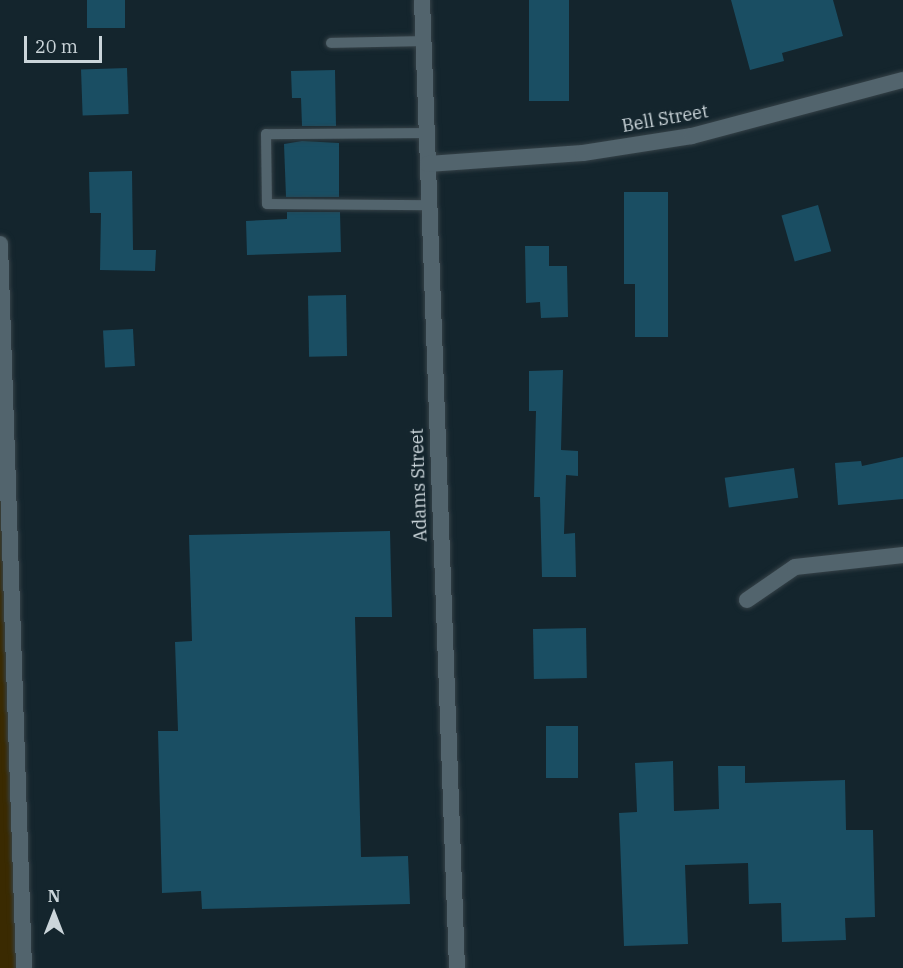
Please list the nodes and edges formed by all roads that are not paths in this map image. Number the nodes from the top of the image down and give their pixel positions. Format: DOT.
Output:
graph roads {
  1 [pos="422,0"];
  2 [pos="423,41"];
  3 [pos="331,43"];
  4 [pos="903,80"];
  5 [pos="427,133"];
  6 [pos="428,164"];
  7 [pos="429,204"];
  8 [pos="0,244"];
  9 [pos="3,417"];
  10 [pos="903,555"];
  11 [pos="747,600"];
  12 [pos="24,968"];
  13 [pos="457,968"];
  1 -- 2 [label="street, Adams Street"];
  2 -- 3 [label="lane"];
  2 -- 5 [label="street, Adams Street"];
  4 -- 6 [label="street, Bell Street"];
  5 -- 6 [label="street, Adams Street"];
  5 -- 7 [label="lane"];
  6 -- 7 [label="street, Adams Street"];
  7 -- 13 [label="street, Adams Street"];
  8 -- 9 [label="street"];
  9 -- 12 [label="street"];
  10 -- 11 [label="street"];
}
